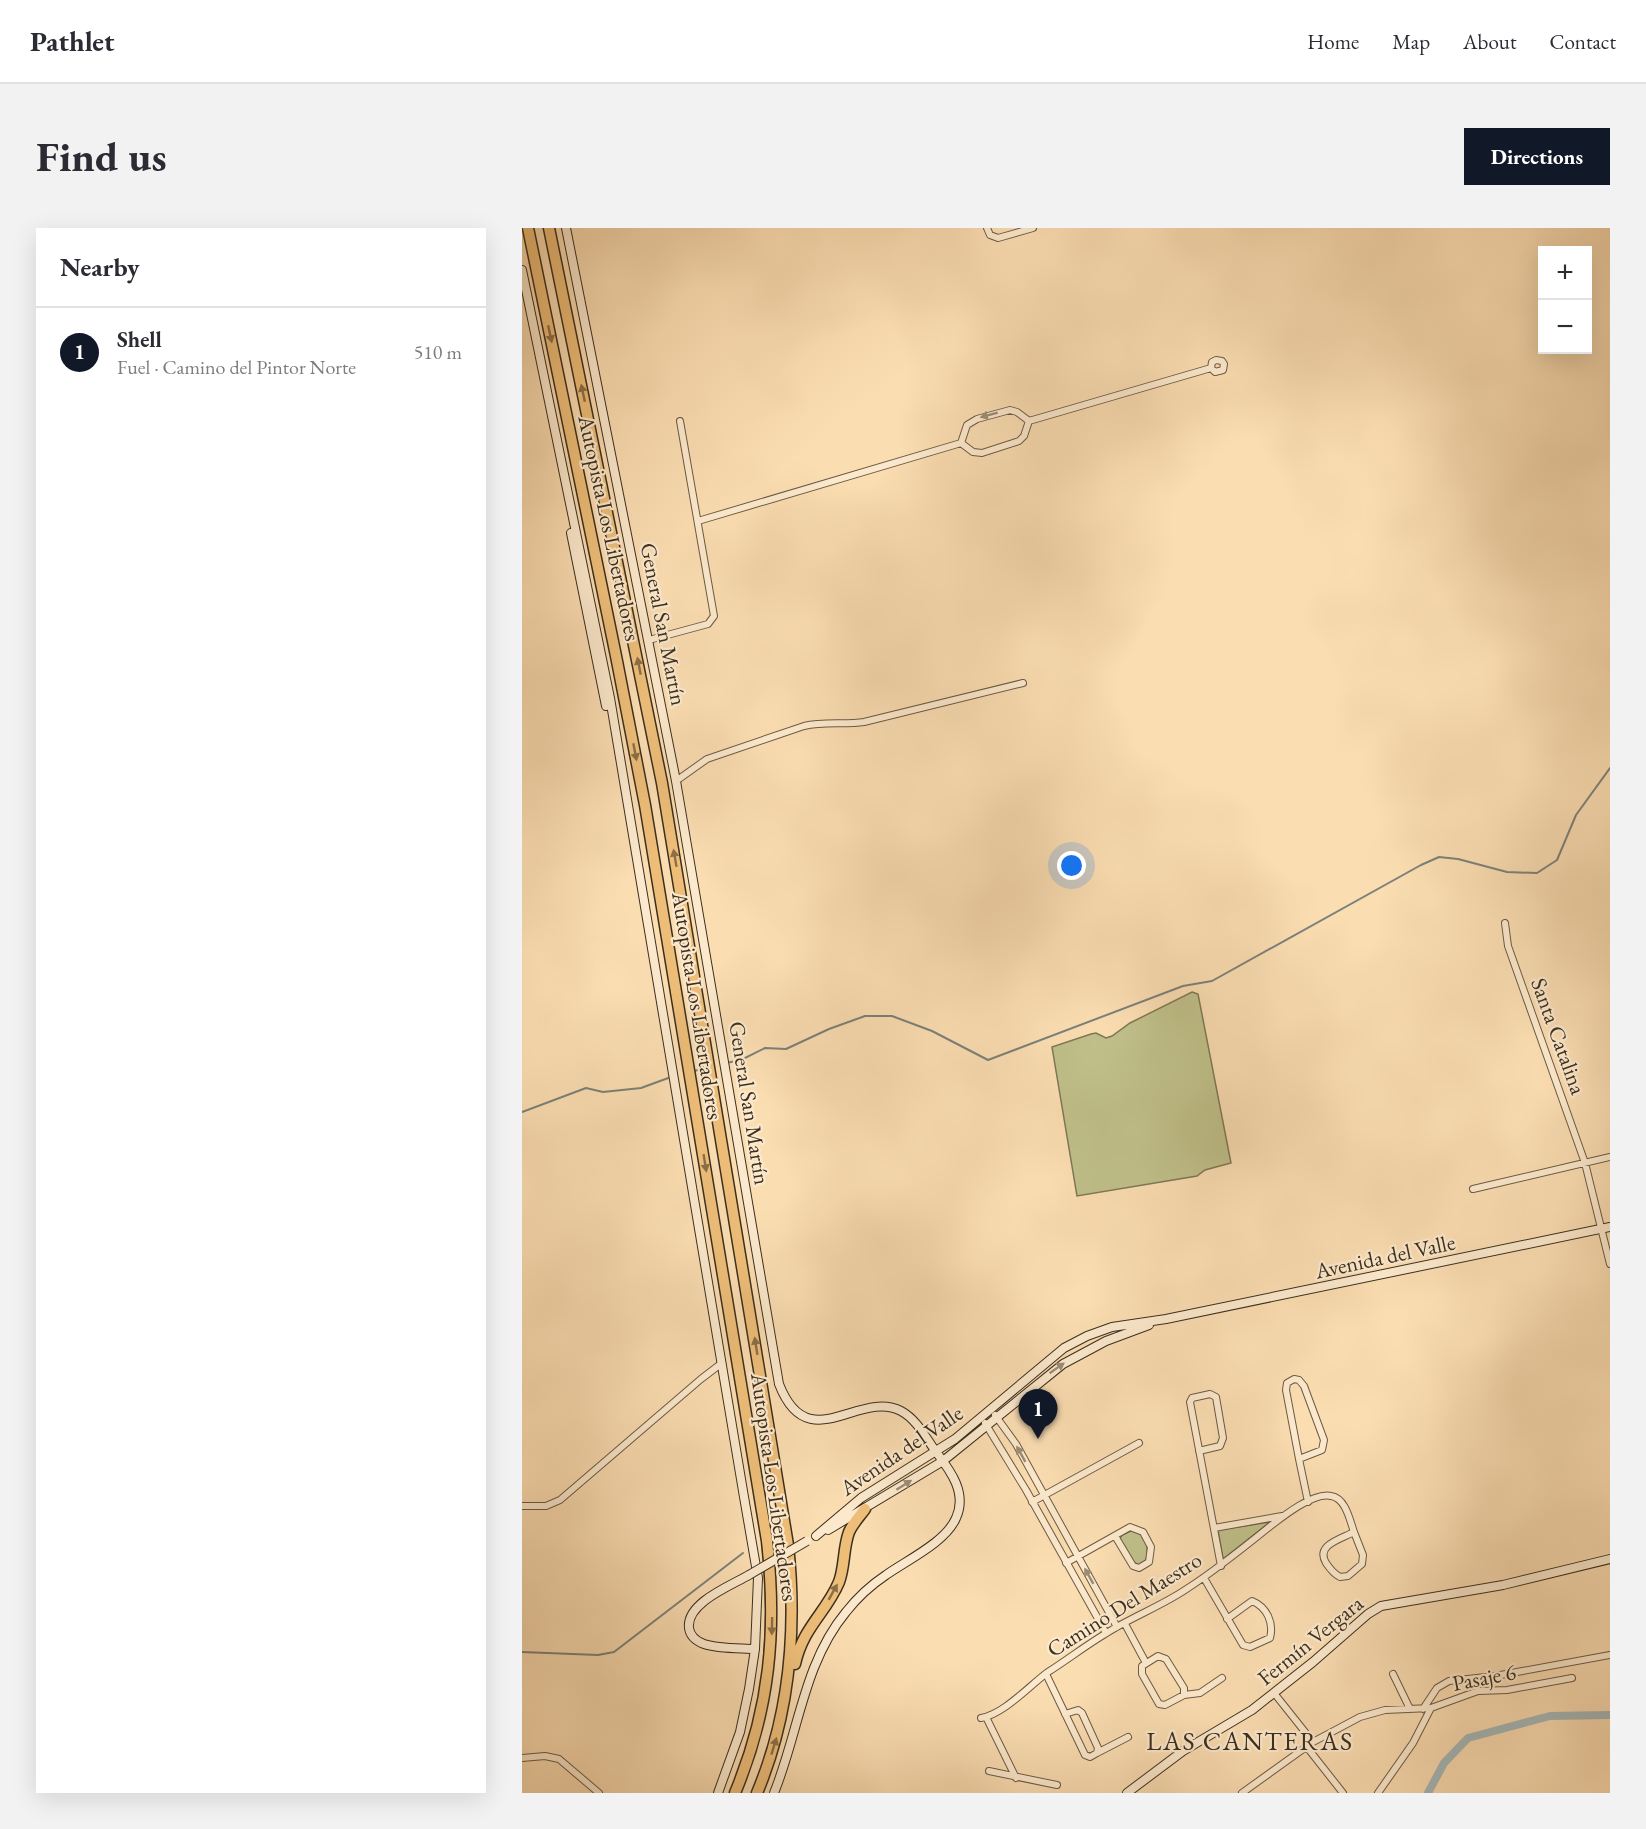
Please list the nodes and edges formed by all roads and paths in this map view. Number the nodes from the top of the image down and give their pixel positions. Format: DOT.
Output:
graph roads {
  1 [pos="528,228"];
  2 [pos="549,228"];
  3 [pos="566,228"];
  4 [pos="987,228"];
  5 [pos="1034,228"];
  6 [pos="522,270"];
  7 [pos="1211,368"];
  8 [pos="680,421"];
  9 [pos="1029,421"];
  10 [pos="961,443"];
  11 [pos="698,521"];
  12 [pos="649,640"];
  13 [pos="1023,682"];
  14 [pos="676,781"];
  15 [pos="1505,923"];
  16 [pos="1610,1157"];
  17 [pos="1585,1163"];
  18 [pos="1473,1189"];
  19 [pos="1606,1228"];
  20 [pos="1610,1264"];
  21 [pos="1166,1319"];
  22 [pos="722,1363"];
  23 [pos="991,1408"];
  24 [pos="980,1418"];
  25 [pos="996,1419"];
  26 [pos="987,1427"];
  27 [pos="1139,1443"];
  28 [pos="936,1450"];
  29 [pos="1199,1451"];
  30 [pos="1299,1459"];
  31 [pos="943,1461"];
  32 [pos="1044,1495"];
  33 [pos="1032,1502"];
  34 [pos="1308,1502"];
  35 [pos="522,1506"];
  36 [pos="866,1509"];
  37 [pos="1283,1516"];
  38 [pos="1215,1528"];
  39 [pos="1354,1532"];
  40 [pos="816,1536"];
  41 [pos="1115,1536"];
  42 [pos="1078,1556"];
  43 [pos="1610,1560"];
  44 [pos="1066,1563"];
  45 [pos="1221,1566"];
  46 [pos="1204,1578"];
  47 [pos="1227,1619"];
  48 [pos="1125,1624"];
  49 [pos="1117,1627"];
  50 [pos="1106,1633"];
  51 [pos="754,1649"];
  52 [pos="1610,1655"];
  53 [pos="1146,1663"];
  54 [pos="1046,1674"];
  55 [pos="1393,1674"];
  56 [pos="1222,1678"];
  57 [pos="1572,1678"];
  58 [pos="1274,1693"];
  59 [pos="1184,1695"];
  60 [pos="784,1702"];
  61 [pos="1431,1708"];
  62 [pos="1410,1709"];
  63 [pos="1423,1709"];
  64 [pos="1065,1714"];
  65 [pos="1128,1737"];
  66 [pos="1312,1742"];
  67 [pos="1306,1746"];
  68 [pos="1097,1753"];
  69 [pos="522,1758"];
  70 [pos="989,1771"];
  71 [pos="1016,1778"];
  72 [pos="1057,1785"];
  73 [pos="599,1793"];
  74 [pos="718,1793"];
  75 [pos="735,1793"];
  76 [pos="757,1793"];
  77 [pos="774,1793"];
  78 [pos="1127,1793"];
  79 [pos="1242,1793"];
  80 [pos="1343,1793"];
  81 [pos="1378,1793"];
  1 -- 75 [label="highway, Autopista Los Libertadores, one-way"];
  60 -- 2 [label="highway, Autopista Los Libertadores, one-way"];
  3 -- 12 [label="street, General San Martín"];
  4 -- 5 [label="street"];
  6 -- 22 [label="street"];
  7 -- 9 [label="street"];
  8 -- 11 [label="street"];
  9 -- 10 [label="street"];
  9 -- 10 [label="street, one-way"];
  10 -- 11 [label="street"];
  11 -- 12 [label="street"];
  12 -- 14 [label="street, General San Martín"];
  13 -- 14 [label="street"];
  14 -- 28 [label="street, General San Martín"];
  15 -- 17 [label="street, Santa Catalina"];
  16 -- 17 [label="street"];
  17 -- 18 [label="street"];
  17 -- 19 [label="street, Santa Catalina"];
  19 -- 20 [label="street, Santa Catalina"];
  19 -- 21 [label="street, Avenida del Valle"];
  21 -- 23 [label="street, Avenida del Valle"];
  25 -- 21 [label="street, Avenida del Valle, one-way"];
  22 -- 35 [label="street"];
  22 -- 51 [label="street"];
  23 -- 24 [label="street, Avenida del Valle"];
  23 -- 25 [label="street"];
  24 -- 26 [label="street"];
  24 -- 28 [label="street, Avenida del Valle"];
  25 -- 26 [label="street, Avenida del Valle"];
  32 -- 25 [label="street, one-way"];
  26 -- 31 [label="street, Avenida del Valle"];
  26 -- 33 [label="street"];
  27 -- 32 [label="street"];
  28 -- 31 [label="street, General San Martín"];
  28 -- 40 [label="street, Avenida del Valle"];
  29 -- 29 [label="street"];
  29 -- 38 [label="street"];
  30 -- 30 [label="street"];
  30 -- 34 [label="street"];
  36 -- 31 [label="street, Avenida del Valle, one-way"];
  31 -- 77 [label="street, General San Martín"];
  32 -- 33 [label="street"];
  32 -- 42 [label="street"];
  33 -- 44 [label="street"];
  34 -- 37 [label="street, Camino Del Maestro"];
  34 -- 39 [label="street, Camino Del Maestro"];
  36 -- 40 [label="street, Avenida del Valle"];
  60 -- 36 [label="highway, one-way"];
  37 -- 38 [label="street, Camino Del Maestro"];
  37 -- 45 [label="street, Camino Del Maestro"];
  38 -- 45 [label="street"];
  39 -- 39 [label="street, Camino Del Maestro"];
  40 -- 51 [label="street, Avenida del Valle, bridge"];
  41 -- 41 [label="street"];
  41 -- 42 [label="street"];
  42 -- 44 [label="street"];
  49 -- 42 [label="street, one-way"];
  43 -- 58 [label="street, Fermín Vergara"];
  44 -- 50 [label="street"];
  45 -- 46 [label="street, Camino Del Maestro"];
  46 -- 47 [label="street"];
  46 -- 48 [label="street, Camino Del Maestro"];
  47 -- 47 [label="street"];
  48 -- 49 [label="street, Camino Del Maestro"];
  48 -- 53 [label="street"];
  49 -- 50 [label="street, Camino Del Maestro"];
  50 -- 54 [label="street, Camino Del Maestro"];
  51 -- 74 [label="street"];
  52 -- 63 [label="street, Pasaje 6"];
  53 -- 59 [label="street"];
  53 -- 59 [label="street"];
  54 -- 64 [label="street"];
  54 -- 71 [label="street, Camino Del Maestro"];
  55 -- 62 [label="street"];
  56 -- 59 [label="street"];
  57 -- 61 [label="street, Pasaje 6"];
  58 -- 66 [label="street"];
  58 -- 78 [label="street, Fermín Vergara"];
  76 -- 60 [label="highway, Autopista Los Libertadores, one-way"];
  61 -- 63 [label="street"];
  61 -- 81 [label="street, Pasaje 6"];
  62 -- 63 [label="street"];
  62 -- 66 [label="street"];
  64 -- 68 [label="street"];
  64 -- 68 [label="street"];
  65 -- 68 [label="street"];
  66 -- 67 [label="street"];
  67 -- 79 [label="street"];
  67 -- 80 [label="street"];
  69 -- 73 [label="street"];
  70 -- 71 [label="street"];
  71 -- 72 [label="street"];
}
